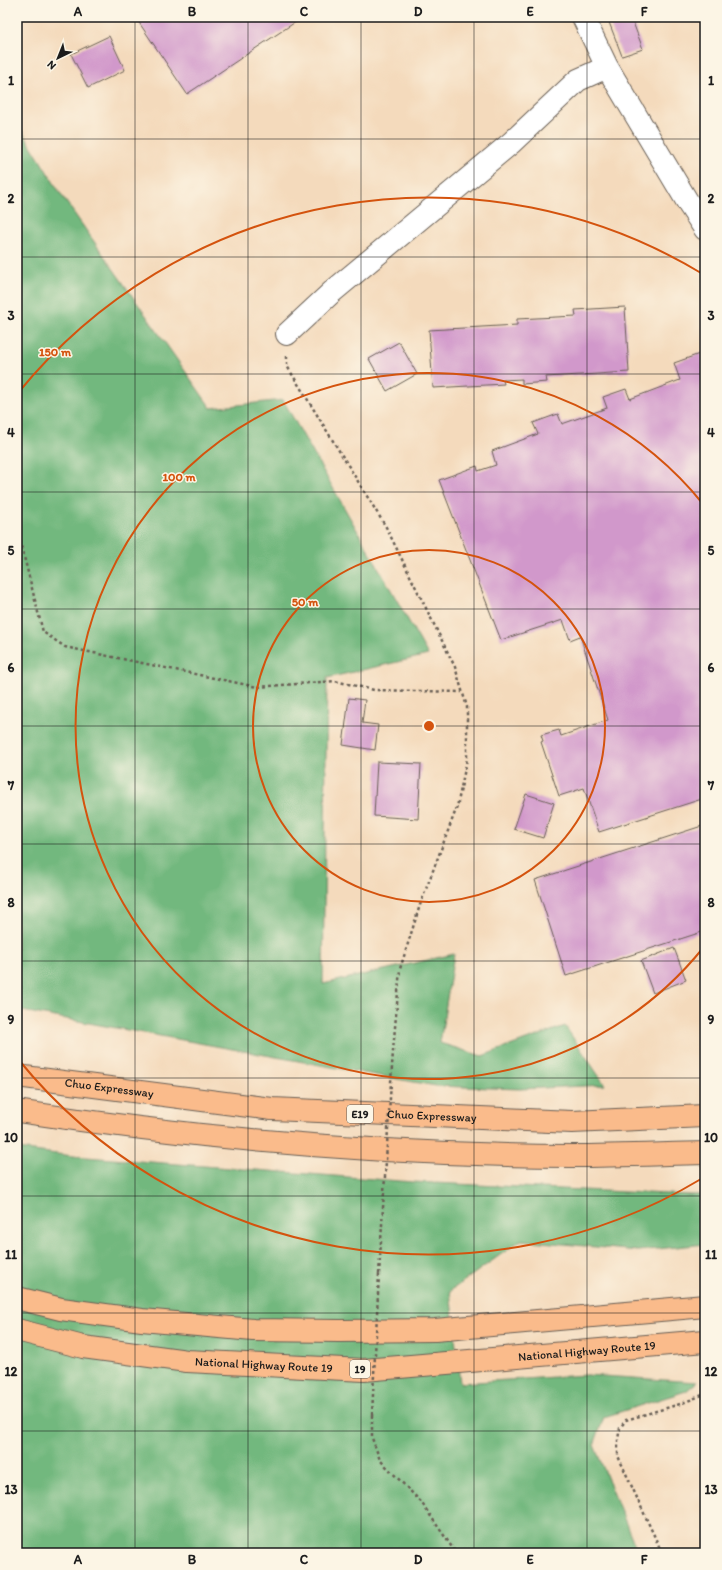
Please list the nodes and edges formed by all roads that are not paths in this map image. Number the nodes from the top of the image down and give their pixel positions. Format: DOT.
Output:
graph roads {
  1 [pos="582,17"];
  2 [pos="607,67"];
  3 [pos="705,229"];
  4 [pos="287,334"];
  5 [pos="17,1076"];
  6 [pos="17,1111"];
  7 [pos="705,1116"];
  8 [pos="705,1153"];
  9 [pos="17,1298"];
  10 [pos="705,1306"];
  11 [pos="17,1330"];
  12 [pos="705,1342"];
  1 -- 2 [label="street"];
  2 -- 3 [label="street"];
  2 -- 4 [label="street"];
  5 -- 7 [label="highway, Chuo Expressway / E19"];
  6 -- 8 [label="highway"];
  9 -- 10 [label="highway"];
  11 -- 12 [label="highway, National Highway Route 19 / 19"];
}
